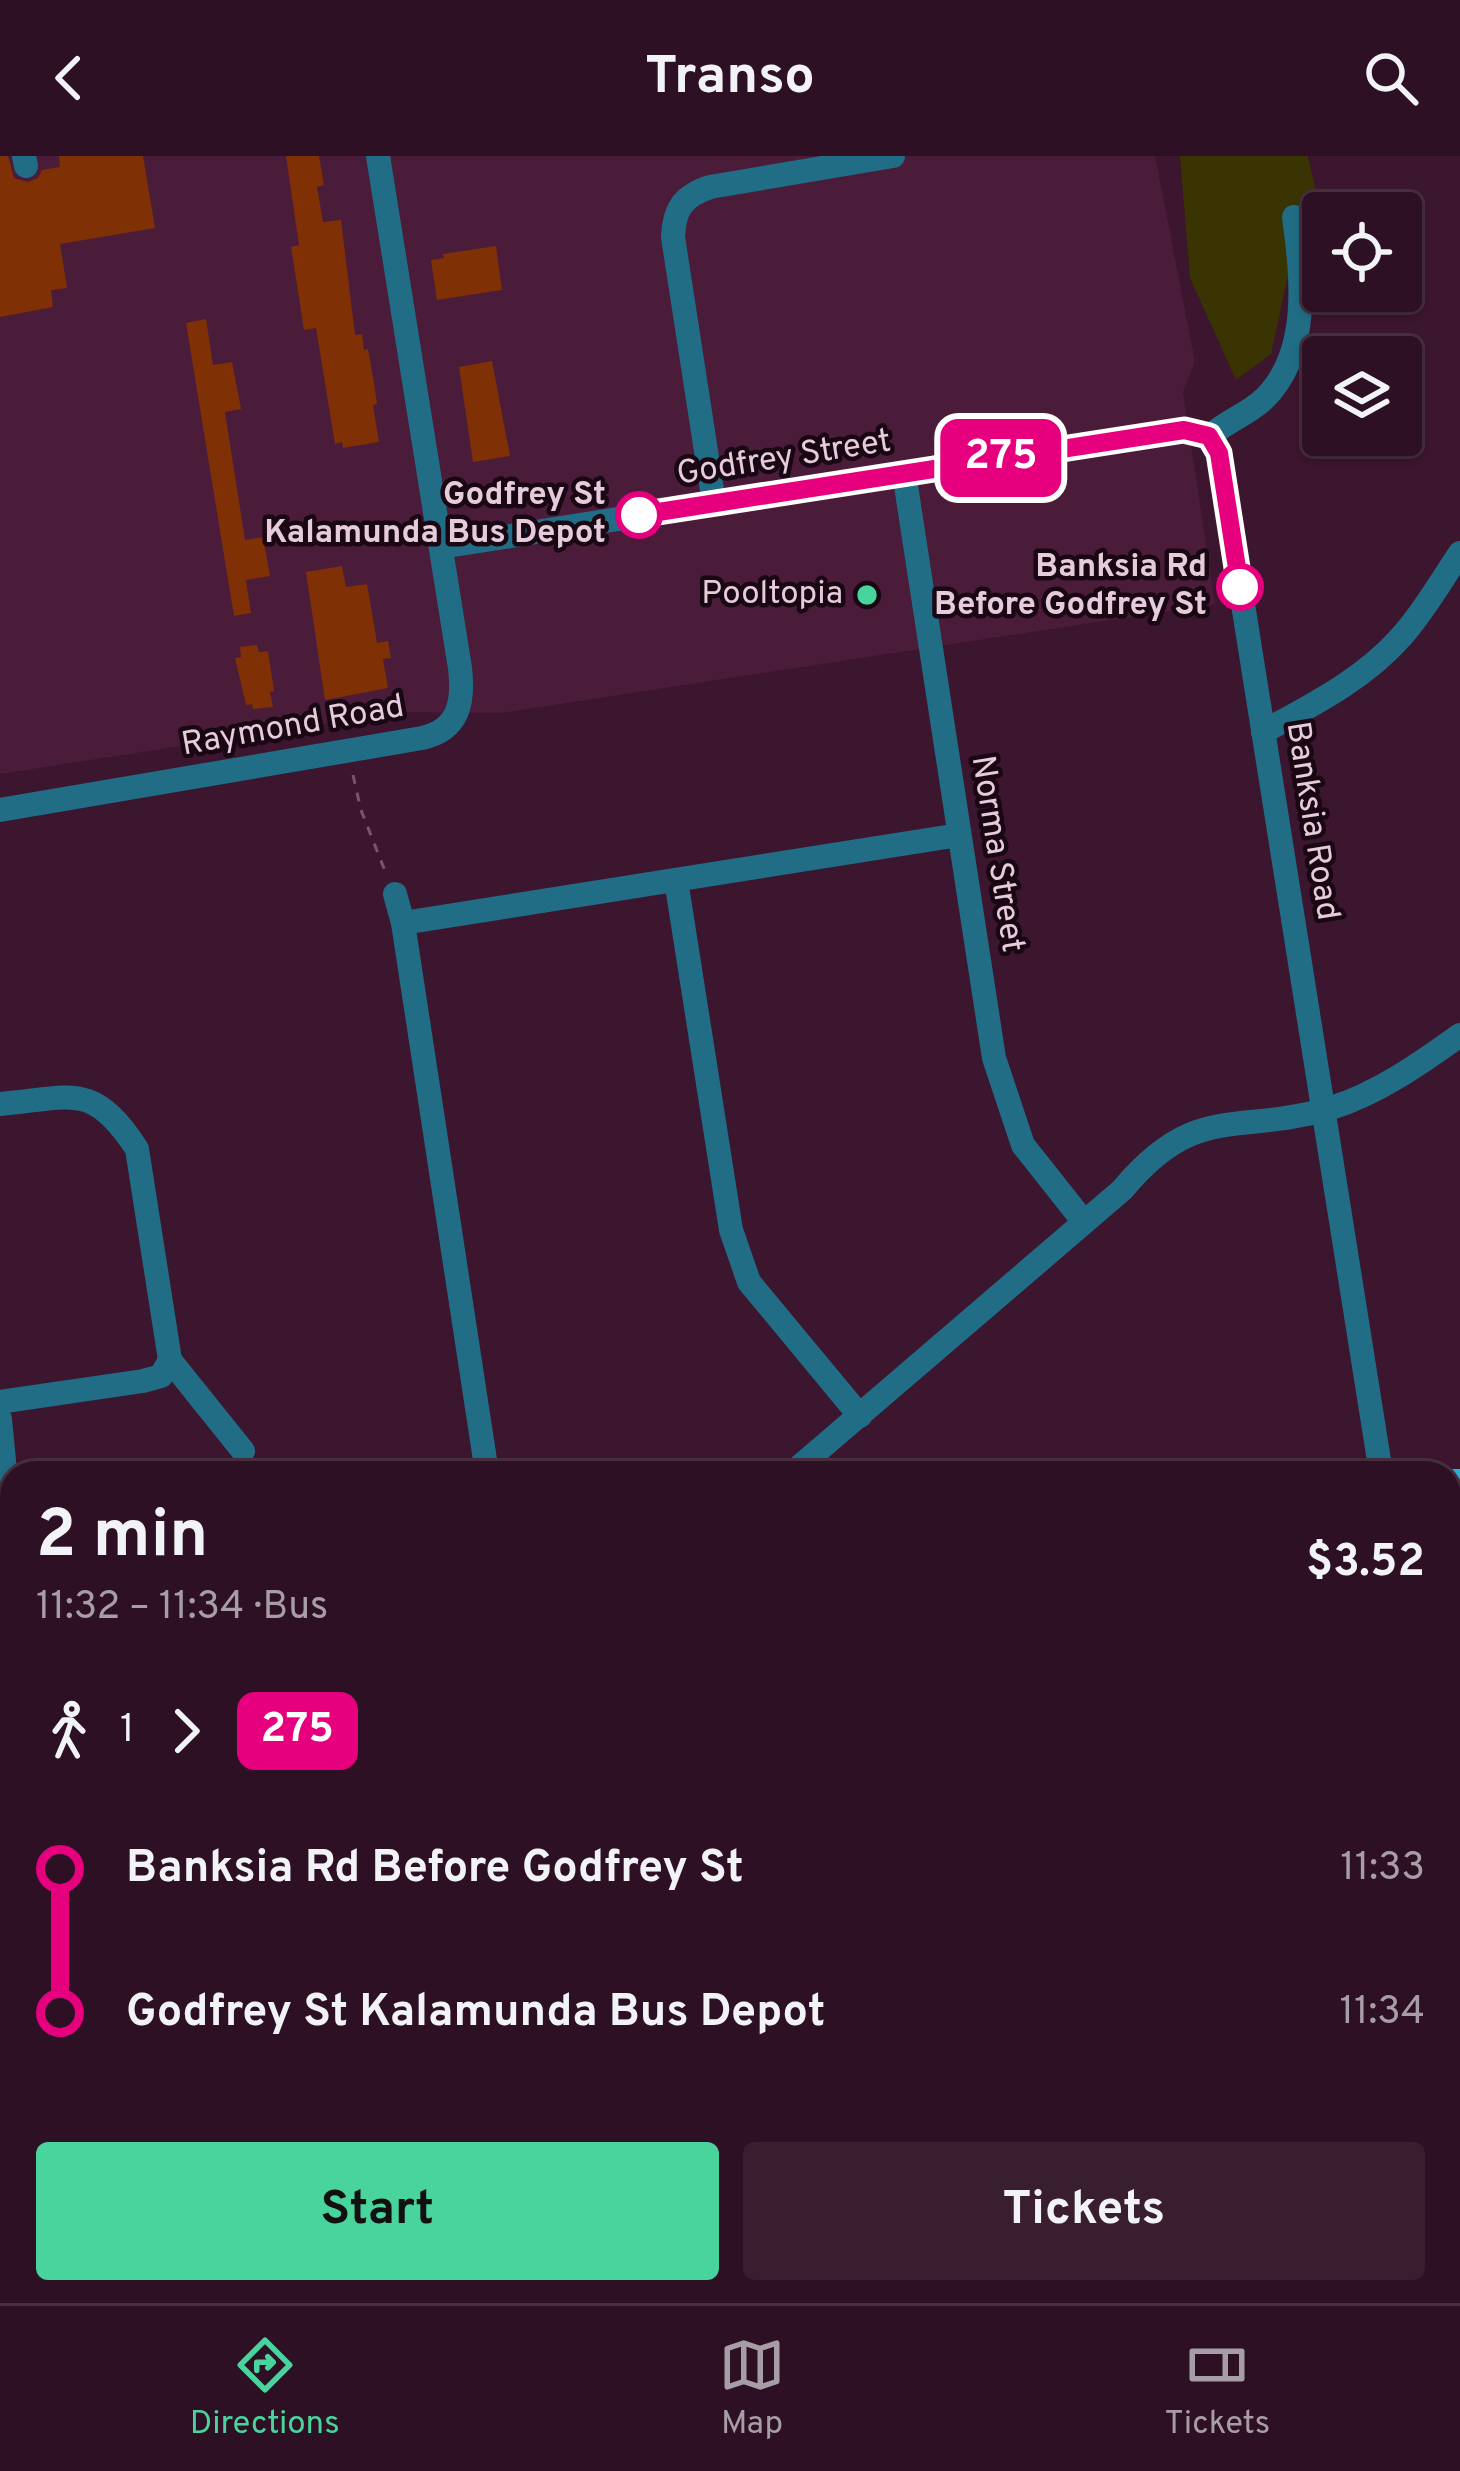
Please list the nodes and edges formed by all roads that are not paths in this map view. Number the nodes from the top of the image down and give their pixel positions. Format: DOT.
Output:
graph roads {
  1 [pos="378,156"];
  2 [pos="893,156"];
  3 [pos="1294,218"];
  4 [pos="1209,436"];
  5 [pos="904,473"];
  6 [pos="714,502"];
  7 [pos="441,547"];
  8 [pos="1460,553"];
  9 [pos="1263,732"];
  10 [pos="0,810"];
  11 [pos="959,835"];
  12 [pos="676,880"];
  13 [pos="395,894"];
  14 [pos="404,923"];
  15 [pos="1460,1035"];
  16 [pos="0,1104"];
  17 [pos="1323,1110"];
  18 [pos="1084,1222"];
  19 [pos="170,1360"];
  20 [pos="0,1402"];
  21 [pos="860,1416"];
  22 [pos="0,1419"];
  23 [pos="243,1451"];
  24 [pos="1,1461"];
  25 [pos="485,1461"];
  26 [pos="807,1461"];
  27 [pos="1379,1461"];
  1 -- 7 [label="street, Raymond Road"];
  2 -- 6 [label="street"];
  3 -- 4 [label="street"];
  4 -- 5 [label="street, Godfrey Street"];
  4 -- 9 [label="street, Banksia Road"];
  5 -- 6 [label="street, Godfrey Street"];
  5 -- 11 [label="street, Norma Street"];
  6 -- 7 [label="street, Godfrey Street"];
  7 -- 10 [label="street, Raymond Road"];
  8 -- 9 [label="street"];
  9 -- 17 [label="street, Banksia Road"];
  11 -- 12 [label="street"];
  11 -- 18 [label="street, Norma Street"];
  12 -- 14 [label="street"];
  12 -- 21 [label="street"];
  13 -- 14 [label="street"];
  14 -- 25 [label="street"];
  15 -- 17 [label="street"];
  16 -- 19 [label="street"];
  17 -- 18 [label="street"];
  17 -- 27 [label="street, Banksia Road"];
  18 -- 21 [label="street"];
  19 -- 20 [label="street"];
  19 -- 23 [label="street"];
  21 -- 26 [label="street"];
  22 -- 24 [label="street"];
}
